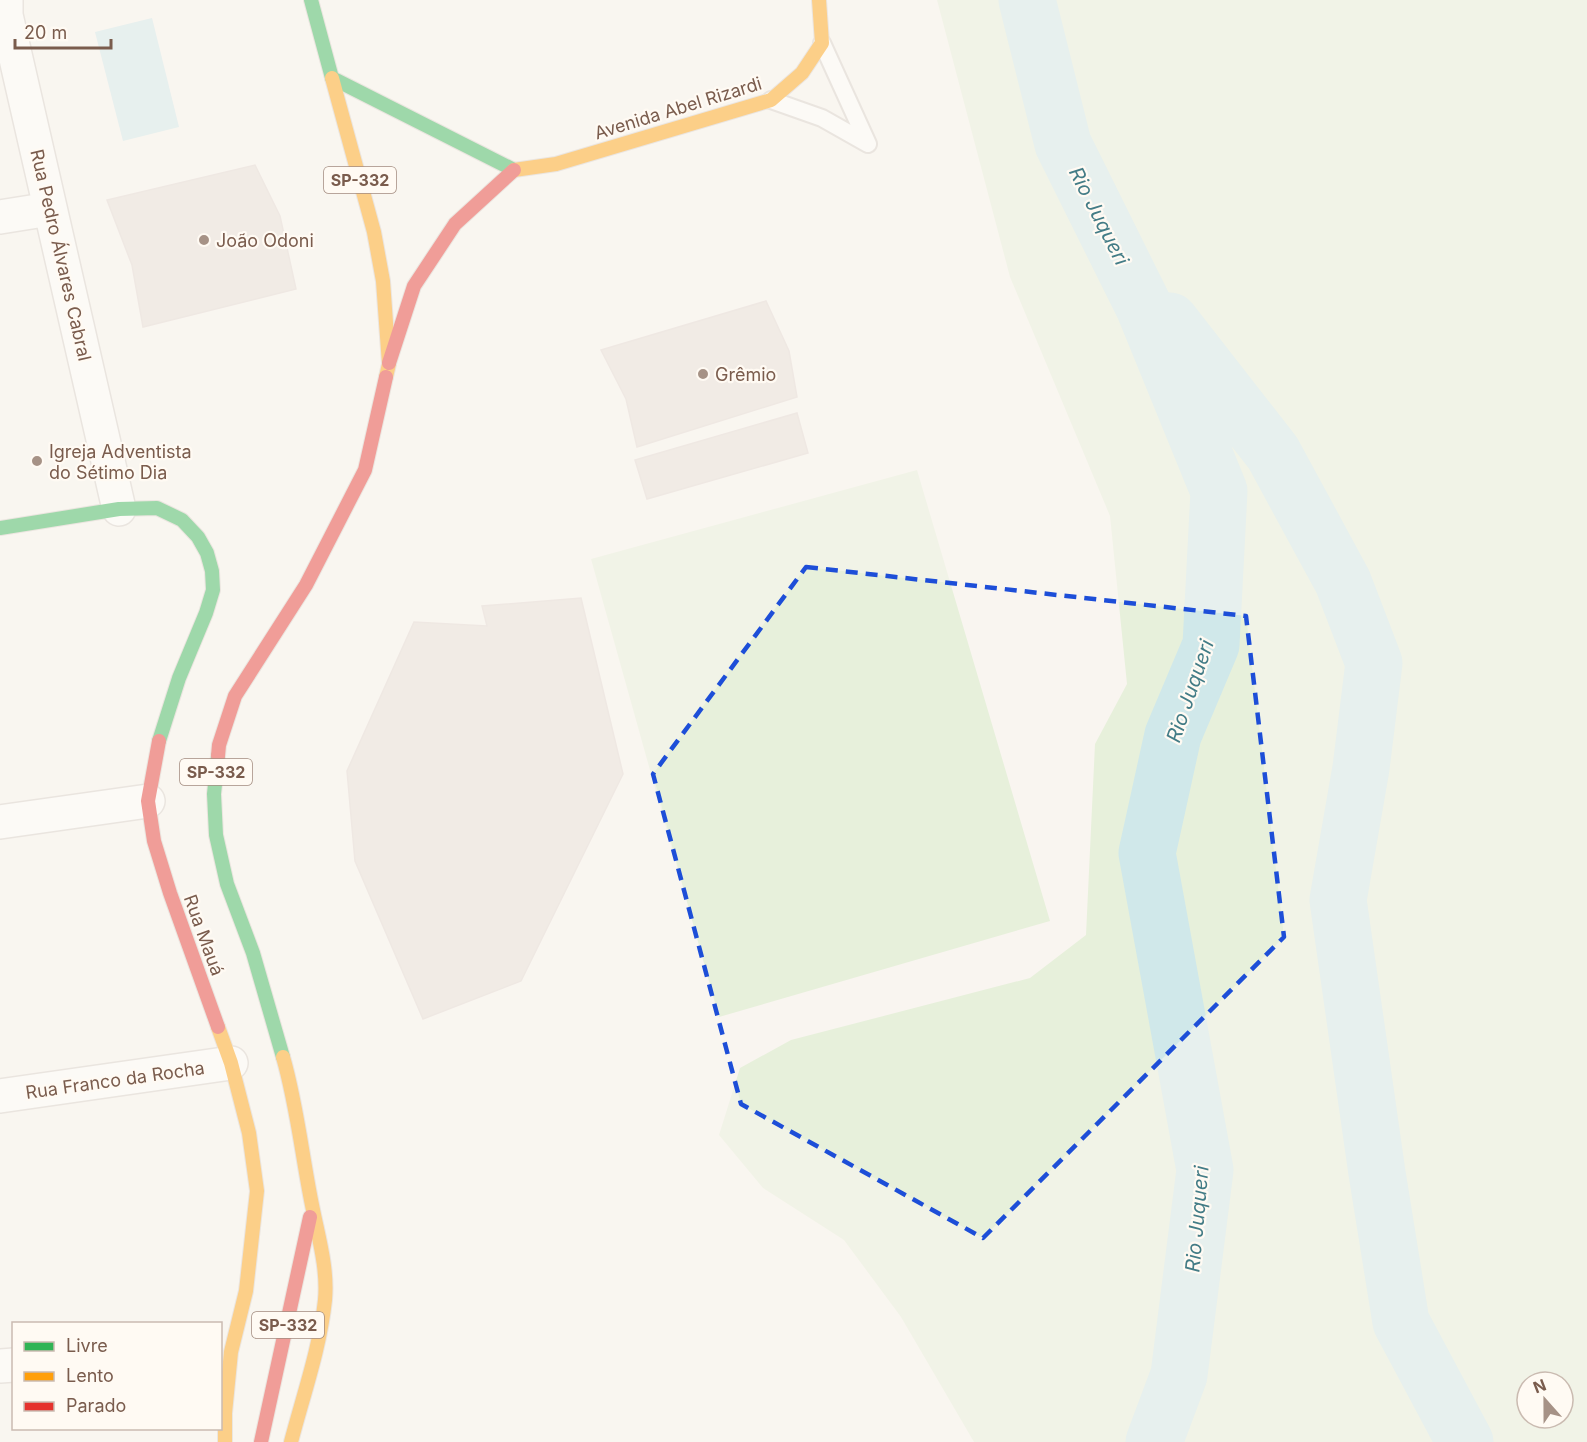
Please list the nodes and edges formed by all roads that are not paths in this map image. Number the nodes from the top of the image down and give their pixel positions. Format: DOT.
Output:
graph roads {
  1 [pos="6,0"];
  2 [pos="311,0"];
  3 [pos="819,0"];
  4 [pos="822,43"];
  5 [pos="332,78"];
  6 [pos="771,100"];
  7 [pos="514,170"];
  8 [pos="50,209"];
  9 [pos="0,217"];
  10 [pos="389,364"];
  11 [pos="119,509"];
  12 [pos="0,528"];
  13 [pos="148,801"];
  14 [pos="0,822"];
  15 [pos="231,1063"];
  16 [pos="0,1096"];
  17 [pos="312,1207"];
  18 [pos="226,1352"];
  19 [pos="225,1442"];
  20 [pos="261,1442"];
  21 [pos="291,1442"];
  1 -- 8 [label="street, Rua Pedro Álvares Cabral"];
  2 -- 5 [label="street, SP-332"];
  3 -- 4 [label="street"];
  4 -- 6 [label="street, Avenida Abel Rizardi"];
  4 -- 6 [label="lane"];
  5 -- 7 [label="street"];
  5 -- 10 [label="street, SP-332"];
  6 -- 7 [label="street, Avenida Abel Rizardi"];
  7 -- 10 [label="street"];
  8 -- 9 [label="street"];
  8 -- 11 [label="street, Rua Pedro Álvares Cabral"];
  10 -- 17 [label="street, SP-332"];
  11 -- 12 [label="street"];
  11 -- 13 [label="street, Rua Mauá"];
  13 -- 14 [label="street"];
  13 -- 15 [label="street, Rua Mauá"];
  15 -- 16 [label="street, Rua Franco da Rocha"];
  15 -- 18 [label="street, Rua Mauá"];
  17 -- 20 [label="street, SP-332"];
  17 -- 21 [label="street, SP-332"];
  18 -- 19 [label="street, Rua Mauá"];
}
